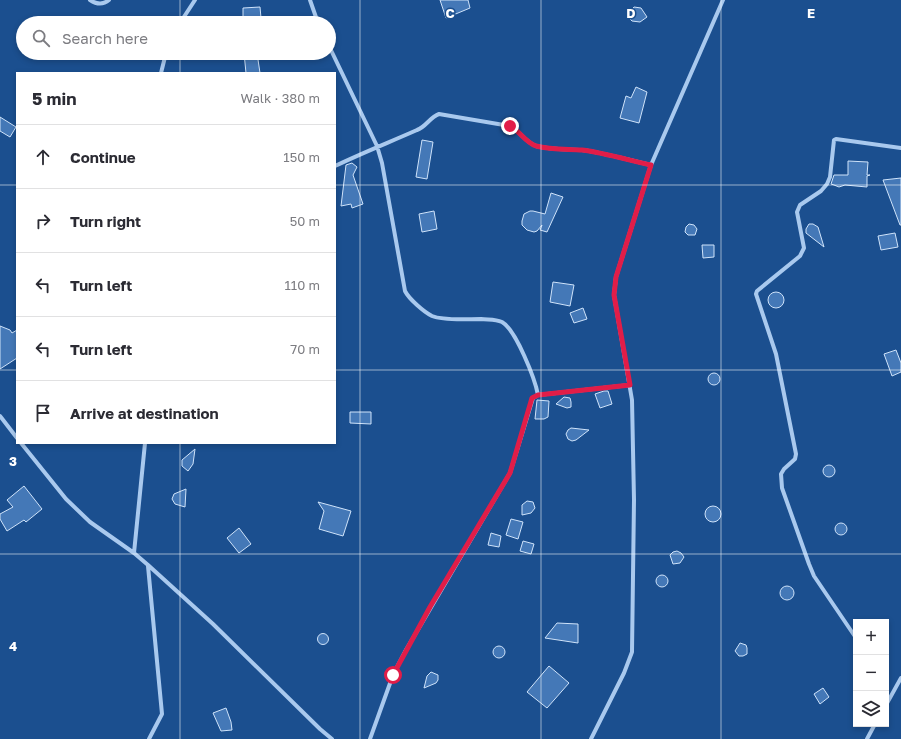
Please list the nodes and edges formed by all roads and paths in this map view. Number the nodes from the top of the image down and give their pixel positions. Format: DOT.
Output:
graph roads {
  1 [pos="90,0"];
  2 [pos="109,0"];
  3 [pos="195,0"];
  4 [pos="310,0"];
  5 [pos="723,0"];
  6 [pos="185,16"];
  7 [pos="316,16"];
  8 [pos="164,60"];
  9 [pos="336,60"];
  10 [pos="161,72"];
  11 [pos="377,146"];
  12 [pos="901,148"];
  13 [pos="651,165"];
  14 [pos="336,166"];
  15 [pos="630,385"];
  16 [pos="538,395"];
  17 [pos="0,416"];
  18 [pos="16,437"];
  19 [pos="22,444"];
  20 [pos="145,444"];
  21 [pos="134,553"];
  22 [pos="148,565"];
  23 [pos="853,633"];
  24 [pos="901,678"];
  25 [pos="889,699"];
  26 [pos="873,727"];
  27 [pos="149,739"];
  28 [pos="332,739"];
  29 [pos="370,739"];
  30 [pos="591,739"];
  31 [pos="867,739"];
  1 -- 2 [label="street"];
  3 -- 6 [label="street"];
  4 -- 7 [label="street"];
  5 -- 13 [label="street"];
  8 -- 10 [label="street"];
  9 -- 11 [label="street"];
  11 -- 13 [label="street"];
  11 -- 14 [label="street"];
  11 -- 16 [label="street"];
  12 -- 23 [label="street"];
  13 -- 15 [label="street"];
  15 -- 16 [label="street"];
  15 -- 30 [label="street"];
  16 -- 29 [label="street"];
  17 -- 18 [label="street"];
  19 -- 21 [label="street"];
  20 -- 21 [label="street"];
  21 -- 22 [label="street"];
  22 -- 27 [label="street"];
  22 -- 28 [label="street"];
  24 -- 25 [label="street"];
  26 -- 31 [label="street"];
}
